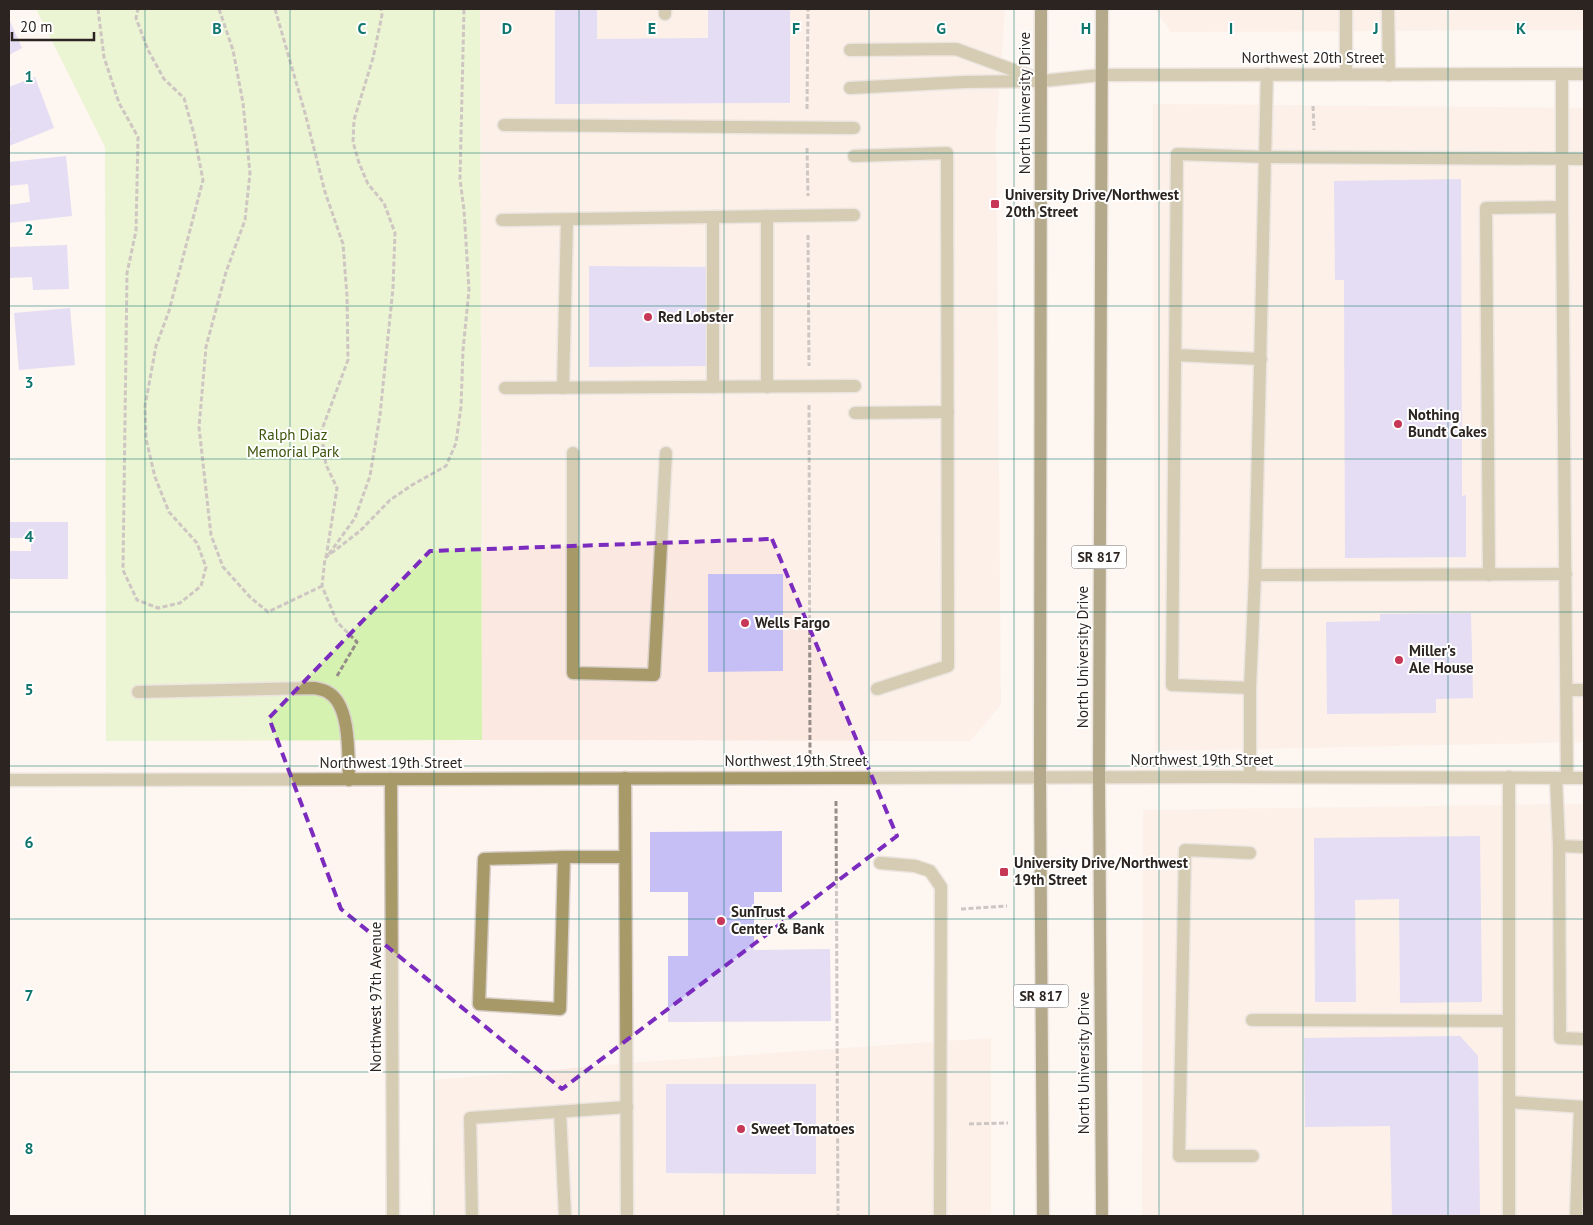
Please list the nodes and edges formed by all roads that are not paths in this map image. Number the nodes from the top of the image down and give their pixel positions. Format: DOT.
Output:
graph roads {
  1 [pos="1041,9"];
  2 [pos="1102,9"];
  3 [pos="1346,9"];
  4 [pos="1388,9"];
  5 [pos="850,50"];
  6 [pos="1267,74"];
  7 [pos="1346,74"];
  8 [pos="1562,74"];
  9 [pos="1584,74"];
  10 [pos="1101,75"];
  11 [pos="1389,75"];
  12 [pos="1042,81"];
  13 [pos="850,88"];
  14 [pos="504,124"];
  15 [pos="854,128"];
  16 [pos="854,156"];
  17 [pos="1265,157"];
  18 [pos="1563,159"];
  19 [pos="1584,159"];
  20 [pos="1562,207"];
  21 [pos="854,215"];
  22 [pos="767,216"];
  23 [pos="713,217"];
  24 [pos="502,220"];
  25 [pos="567,220"];
  26 [pos="1176,355"];
  27 [pos="1261,359"];
  28 [pos="767,386"];
  29 [pos="855,386"];
  30 [pos="712,387"];
  31 [pos="505,388"];
  32 [pos="563,388"];
  33 [pos="948,412"];
  34 [pos="855,413"];
  35 [pos="666,452"];
  36 [pos="573,453"];
  37 [pos="1566,574"];
  38 [pos="1255,575"];
  39 [pos="1489,575"];
  40 [pos="1250,688"];
  41 [pos="877,689"];
  42 [pos="1567,690"];
  43 [pos="1584,690"];
  44 [pos="138,692"];
  45 [pos="1040,776"];
  46 [pos="1098,776"];
  47 [pos="1250,776"];
  48 [pos="1509,777"];
  49 [pos="625,778"];
  50 [pos="1562,778"];
  51 [pos="1584,778"];
  52 [pos="392,779"];
  53 [pos="9,780"];
  54 [pos="349,780"];
  55 [pos="1559,846"];
  56 [pos="1584,847"];
  57 [pos="1250,853"];
  58 [pos="564,857"];
  59 [pos="625,857"];
  60 [pos="880,863"];
  61 [pos="1252,1020"];
  62 [pos="1509,1021"];
  63 [pos="1584,1038"];
  64 [pos="1509,1102"];
  65 [pos="626,1106"];
  66 [pos="1582,1107"];
  67 [pos="560,1112"];
  68 [pos="1253,1156"];
  69 [pos="393,1216"];
  70 [pos="472,1216"];
  71 [pos="565,1216"];
  72 [pos="627,1216"];
  73 [pos="940,1216"];
  74 [pos="1043,1216"];
  75 [pos="1102,1216"];
  76 [pos="1509,1216"];
  77 [pos="1576,1216"];
  1 -- 12 [label="main road, North University Drive / SR 817"];
  2 -- 10 [label="main road, North University Drive / SR 817"];
  3 -- 7 [label="street"];
  4 -- 11 [label="street"];
  5 -- 12 [label="street, Northwest 20th Street"];
  6 -- 7 [label="street, Northwest 20th Street"];
  6 -- 10 [label="street, Northwest 20th Street"];
  6 -- 17 [label="street"];
  7 -- 11 [label="street, Northwest 20th Street"];
  8 -- 9 [label="street, Northwest 20th Street"];
  8 -- 11 [label="street, Northwest 20th Street"];
  8 -- 18 [label="street"];
  10 -- 12 [label="street, Northwest 20th Street"];
  10 -- 46 [label="main road, North University Drive / SR 817"];
  12 -- 13 [label="street, Northwest 20th Street"];
  12 -- 45 [label="main road, North University Drive / SR 817"];
  14 -- 15 [label="street"];
  16 -- 33 [label="street"];
  17 -- 18 [label="street"];
  17 -- 26 [label="street"];
  17 -- 27 [label="street"];
  18 -- 19 [label="street"];
  18 -- 20 [label="street"];
  20 -- 37 [label="street"];
  20 -- 39 [label="street"];
  21 -- 22 [label="street"];
  22 -- 23 [label="street"];
  22 -- 28 [label="street"];
  23 -- 25 [label="street"];
  23 -- 30 [label="street"];
  24 -- 25 [label="street"];
  25 -- 32 [label="street"];
  26 -- 27 [label="street"];
  26 -- 40 [label="street"];
  27 -- 38 [label="street"];
  28 -- 29 [label="street"];
  28 -- 30 [label="street"];
  30 -- 32 [label="street"];
  31 -- 32 [label="street"];
  33 -- 34 [label="street"];
  33 -- 41 [label="street"];
  35 -- 36 [label="street"];
  37 -- 39 [label="street"];
  37 -- 42 [label="street"];
  38 -- 39 [label="street"];
  38 -- 40 [label="street"];
  40 -- 47 [label="street"];
  42 -- 43 [label="street"];
  42 -- 50 [label="street"];
  44 -- 54 [label="street"];
  45 -- 46 [label="street, Northwest 19th Street"];
  45 -- 49 [label="street, Northwest 19th Street"];
  45 -- 74 [label="main road, North University Drive / SR 817"];
  46 -- 47 [label="street, Northwest 19th Street"];
  46 -- 75 [label="main road, North University Drive / SR 817"];
  47 -- 48 [label="street, Northwest 19th Street"];
  48 -- 50 [label="street, Northwest 19th Street"];
  48 -- 62 [label="street"];
  49 -- 52 [label="street, Northwest 19th Street"];
  49 -- 59 [label="street"];
  50 -- 51 [label="street, Northwest 19th Street"];
  50 -- 55 [label="street"];
  52 -- 54 [label="street, Northwest 19th Street"];
  52 -- 69 [label="street, Northwest 97th Avenue"];
  53 -- 54 [label="street, Northwest 19th Street"];
  55 -- 56 [label="street"];
  55 -- 63 [label="street"];
  57 -- 68 [label="street"];
  58 -- 58 [label="street"];
  58 -- 59 [label="street"];
  59 -- 65 [label="street"];
  60 -- 73 [label="street"];
  61 -- 62 [label="street"];
  62 -- 64 [label="street"];
  64 -- 66 [label="street"];
  64 -- 76 [label="street"];
  65 -- 67 [label="street"];
  65 -- 72 [label="street"];
  66 -- 77 [label="street"];
  67 -- 70 [label="street"];
  67 -- 71 [label="street"];
}
